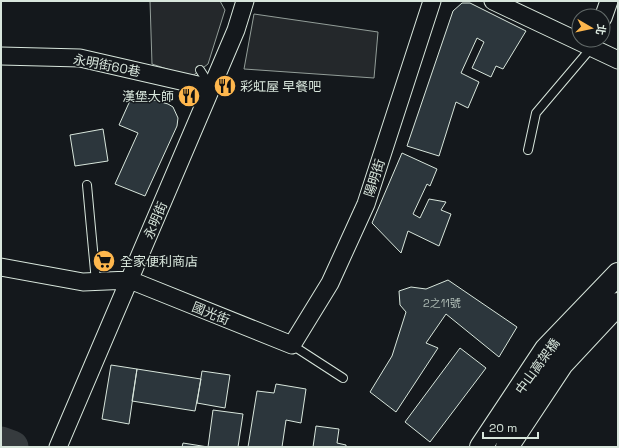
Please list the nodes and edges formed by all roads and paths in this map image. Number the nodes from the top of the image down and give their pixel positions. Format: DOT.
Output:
graph roads {
  1 [pos="245,1"];
  2 [pos="432,1"];
  3 [pos="493,1"];
  4 [pos="571,33"];
  5 [pos="590,48"];
  6 [pos="601,48"];
  7 [pos="1,56"];
  8 [pos="618,60"];
  9 [pos="200,70"];
  10 [pos="211,88"];
  11 [pos="528,150"];
  12 [pos="87,185"];
  13 [pos="1,267"];
  14 [pos="618,274"];
  15 [pos="130,280"];
  16 [pos="96,282"];
  17 [pos="618,304"];
  18 [pos="292,345"];
  19 [pos="343,378"];
  20 [pos="60,442"];
  21 [pos="481,447"];
  22 [pos="507,447"];
  1 -- 10 [label="street, 永明街"];
  2 -- 18 [label="street, 陽明街"];
  3 -- 4 [label="street"];
  5 -- 11 [label="lane"];
  6 -- 8 [label="street"];
  7 -- 10 [label="street, 永明街60巷"];
  9 -- 10 [label="lane"];
  10 -- 15 [label="street, 永明街"];
  12 -- 16 [label="lane"];
  13 -- 16 [label="street"];
  14 -- 21 [label="street, 中山高架橋"];
  15 -- 16 [label="street"];
  15 -- 18 [label="street, 國光街"];
  15 -- 20 [label="street, 永明街"];
  17 -- 22 [label="street, 中山高架橋"];
  18 -- 19 [label="lane"];
}
